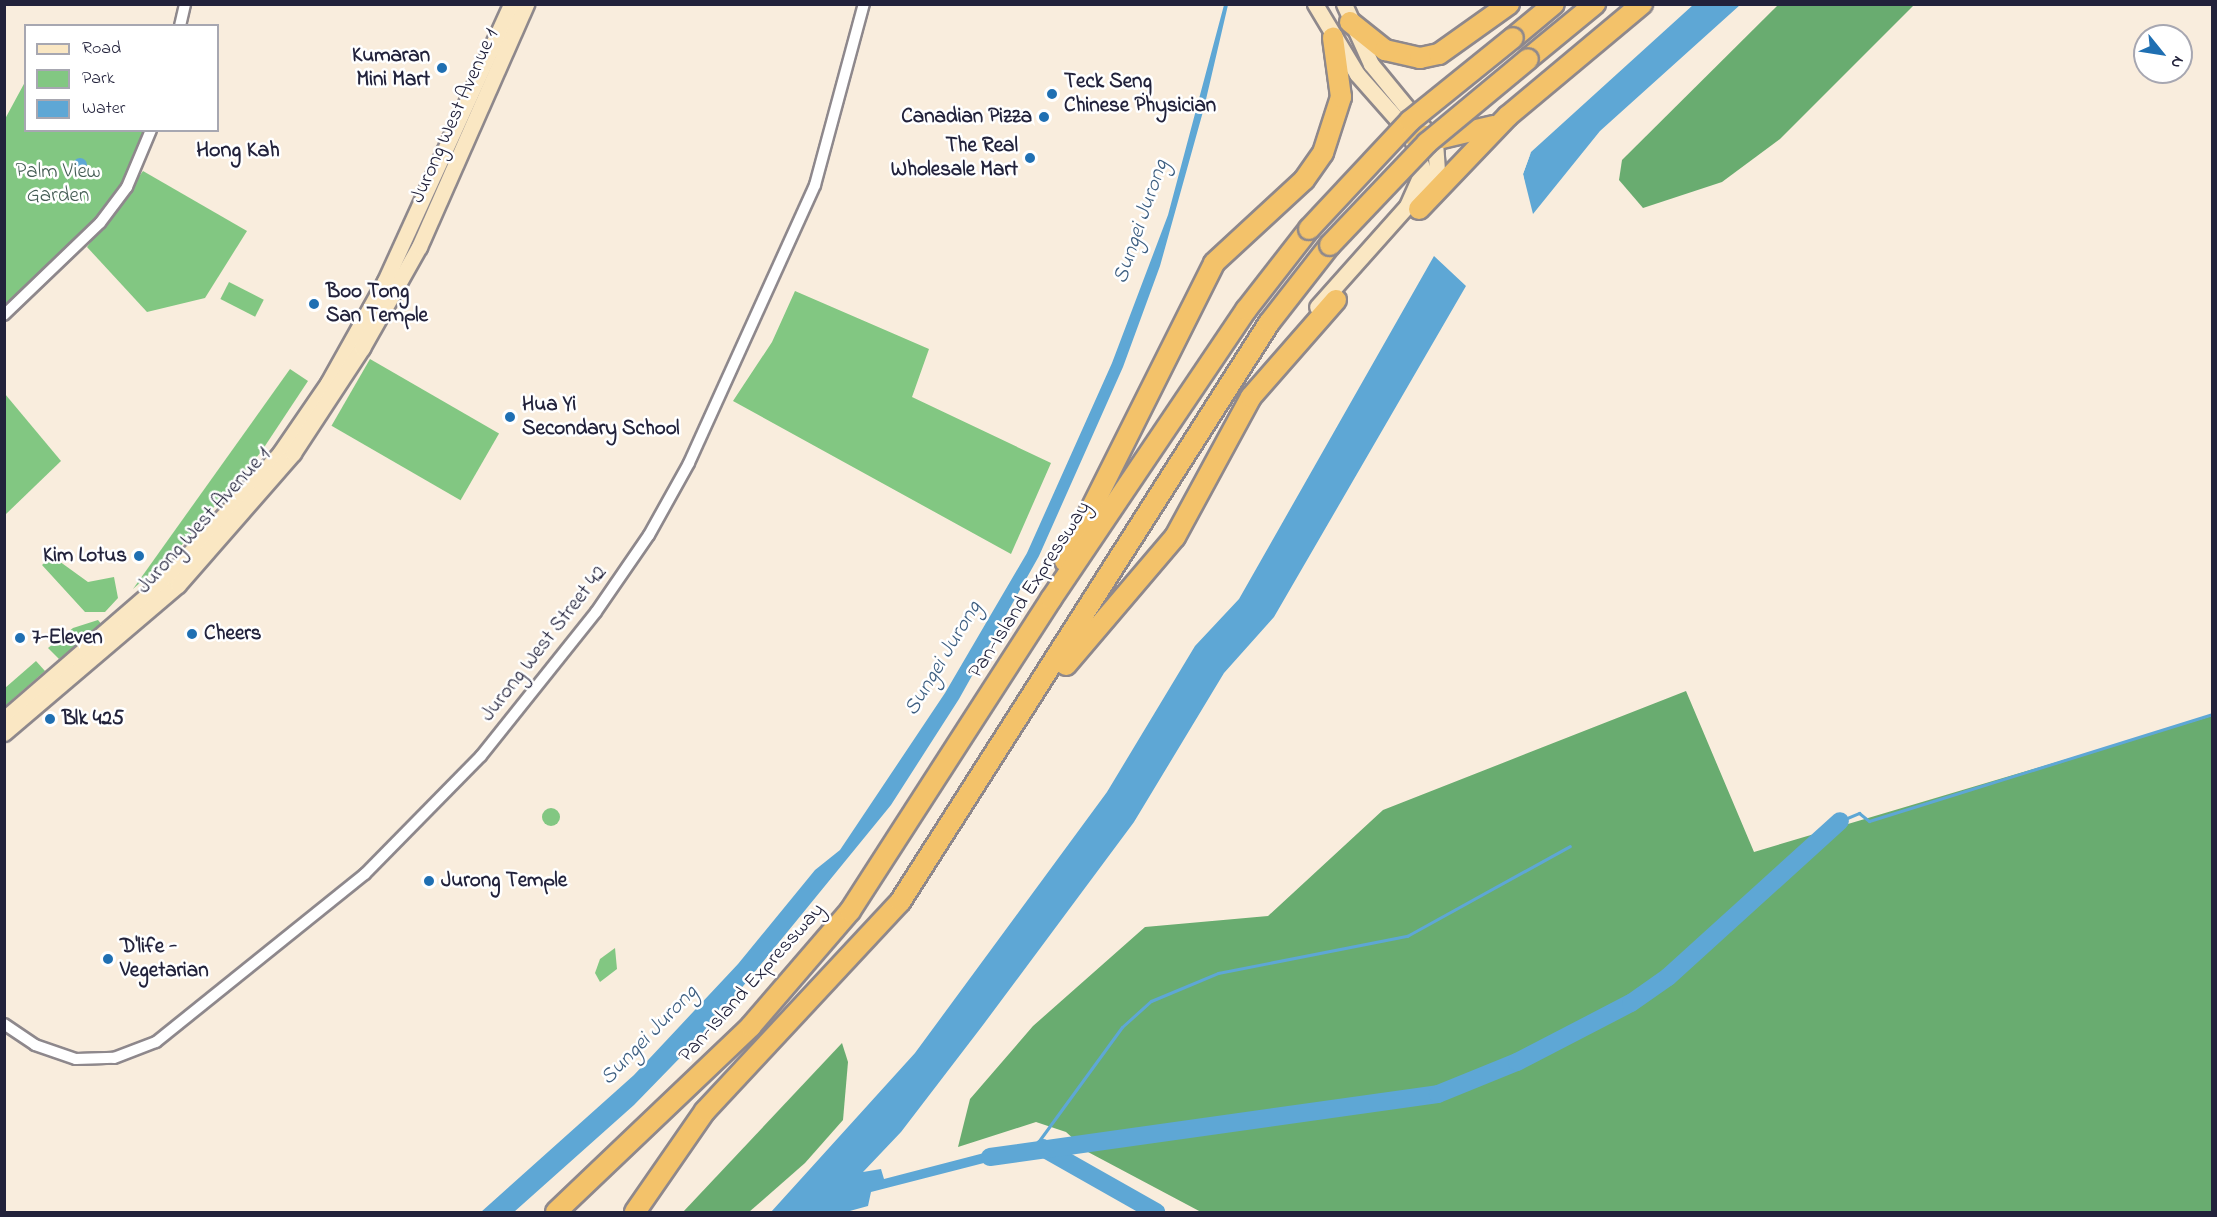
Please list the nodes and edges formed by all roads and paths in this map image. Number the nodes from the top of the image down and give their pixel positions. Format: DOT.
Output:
graph roads {
  1 [pos="185,4"];
  2 [pos="511,4"];
  3 [pos="526,4"];
  4 [pos="864,4"];
  5 [pos="1315,4"];
  6 [pos="1509,4"];
  7 [pos="1554,4"];
  8 [pos="1595,4"];
  9 [pos="1642,4"];
  10 [pos="1347,13"];
  11 [pos="180,24"];
  12 [pos="1333,38"];
  13 [pos="1508,116"];
  14 [pos="150,132"];
  15 [pos="1410,134"];
  16 [pos="1432,137"];
  17 [pos="1419,209"];
  18 [pos="1336,300"];
  19 [pos="4,315"];
  20 [pos="1300,340"];
  21 [pos="1037,620"];
  22 [pos="1031,702"];
  23 [pos="4,719"];
  24 [pos="4,733"];
  25 [pos="4,1024"];
  26 [pos="556,1212"];
  27 [pos="635,1212"];
  1 -- 11 [label="street"];
  2 -- 23 [label="street, Jurong West Avenue 1"];
  3 -- 24 [label="street, Jurong West Avenue 1"];
  4 -- 25 [label="street, Jurong West Street 42"];
  5 -- 12 [label="street"];
  6 -- 10 [label="highway"];
  7 -- 21 [label="highway, Pan-Island Expressway, bridge"];
  8 -- 22 [label="highway, bridge"];
  9 -- 13 [label="highway"];
  10 -- 16 [label="street"];
  12 -- 15 [label="street"];
  12 -- 21 [label="highway"];
  13 -- 16 [label="highway"];
  13 -- 17 [label="highway"];
  14 -- 19 [label="street"];
  15 -- 16 [label="highway"];
  15 -- 20 [label="street"];
  16 -- 17 [label="street"];
  17 -- 18 [label="street"];
  18 -- 20 [label="highway"];
  20 -- 22 [label="highway"];
  21 -- 26 [label="highway, Pan-Island Expressway"];
  22 -- 27 [label="highway"];
}
